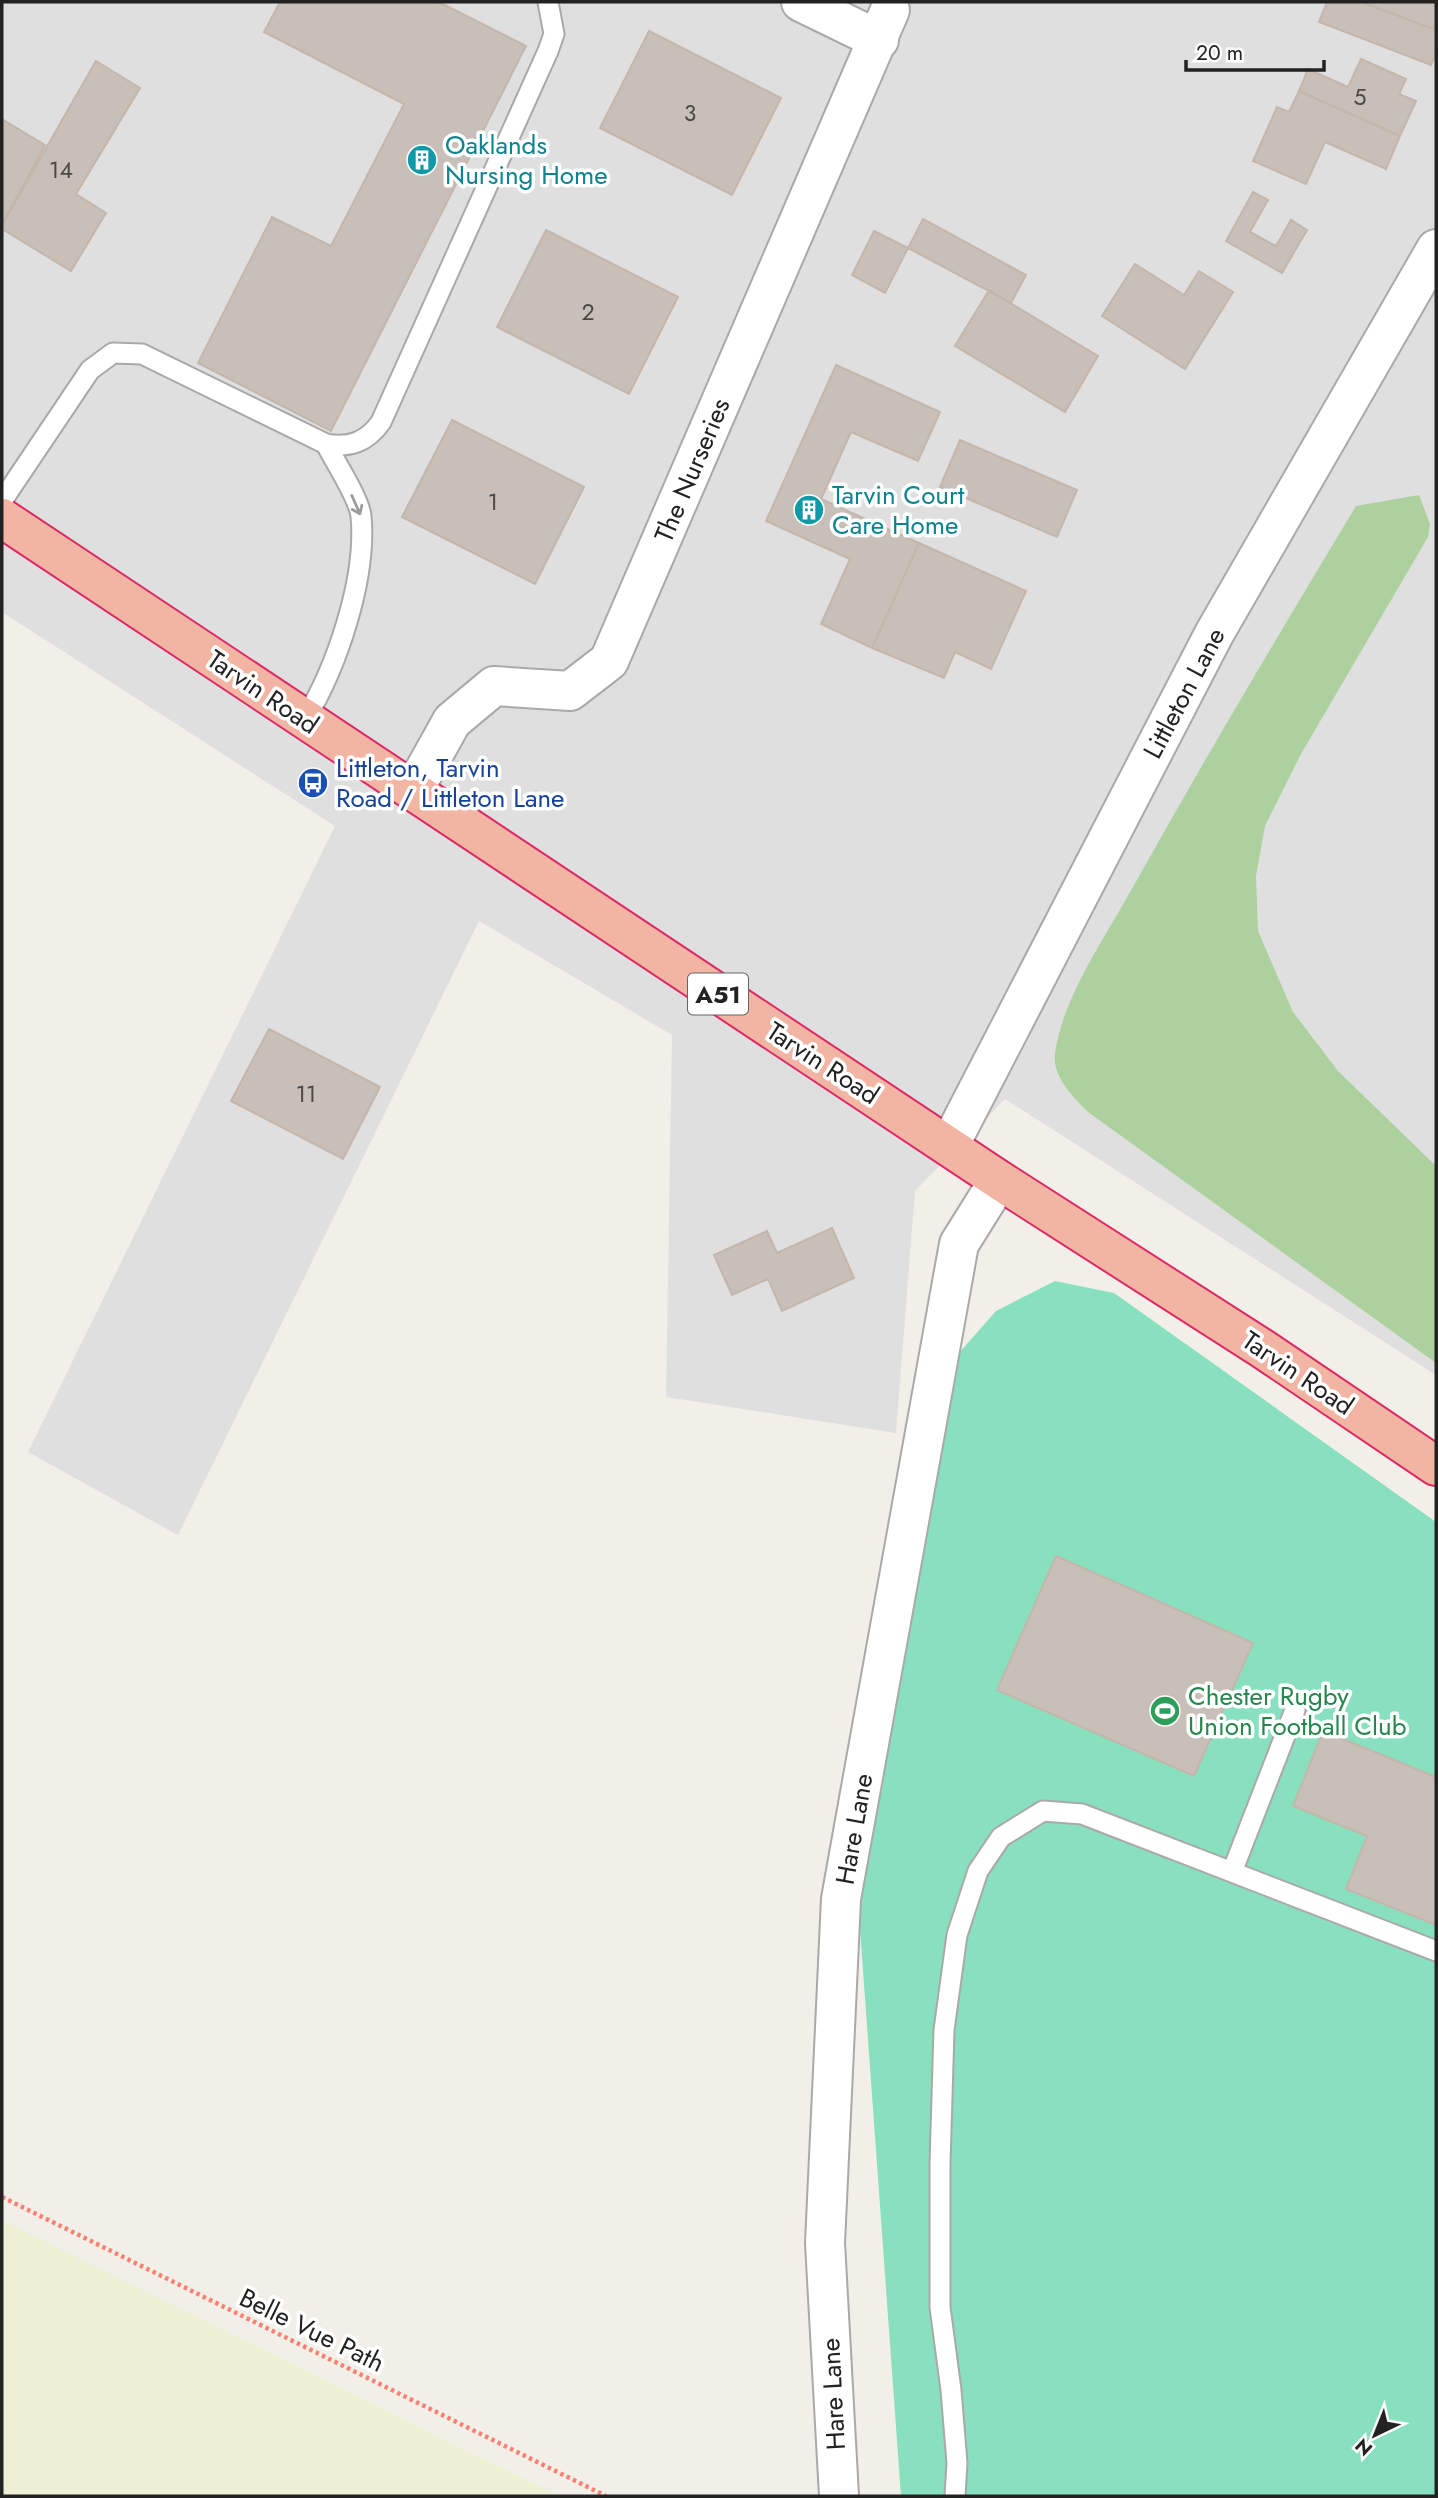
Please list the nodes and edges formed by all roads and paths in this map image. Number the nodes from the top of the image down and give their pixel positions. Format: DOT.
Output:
graph roads {
  1 [pos="548,2"];
  2 [pos="801,2"];
  3 [pos="1436,249"];
  4 [pos="327,444"];
  5 [pos="2,501"];
  6 [pos="2,518"];
  7 [pos="305,719"];
  8 [pos="413,791"];
  9 [pos="949,1146"];
  10 [pos="999,1180"];
  11 [pos="1436,1466"];
  12 [pos="1295,1710"];
  13 [pos="1232,1872"];
  14 [pos="1436,1951"];
  15 [pos="2,2197"];
  16 [pos="606,2496"];
  17 [pos="839,2496"];
  18 [pos="955,2496"];
  1 -- 4 [label="lane"];
  2 -- 8 [label="street, The Nurseries"];
  3 -- 9 [label="street, Littleton Lane"];
  4 -- 5 [label="lane"];
  4 -- 7 [label="lane, one-way"];
  6 -- 7 [label="highway, Tarvin Road / A51"];
  7 -- 8 [label="highway, Tarvin Road / A51"];
  8 -- 9 [label="highway, Tarvin Road / A51"];
  9 -- 10 [label="highway, Tarvin Road / A51"];
  10 -- 11 [label="highway, Tarvin Road / A51"];
  10 -- 17 [label="street, Hare Lane"];
  12 -- 13 [label="lane"];
  13 -- 14 [label="lane"];
  13 -- 18 [label="lane"];
  15 -- 16 [label="path, Belle Vue Path"];
}
